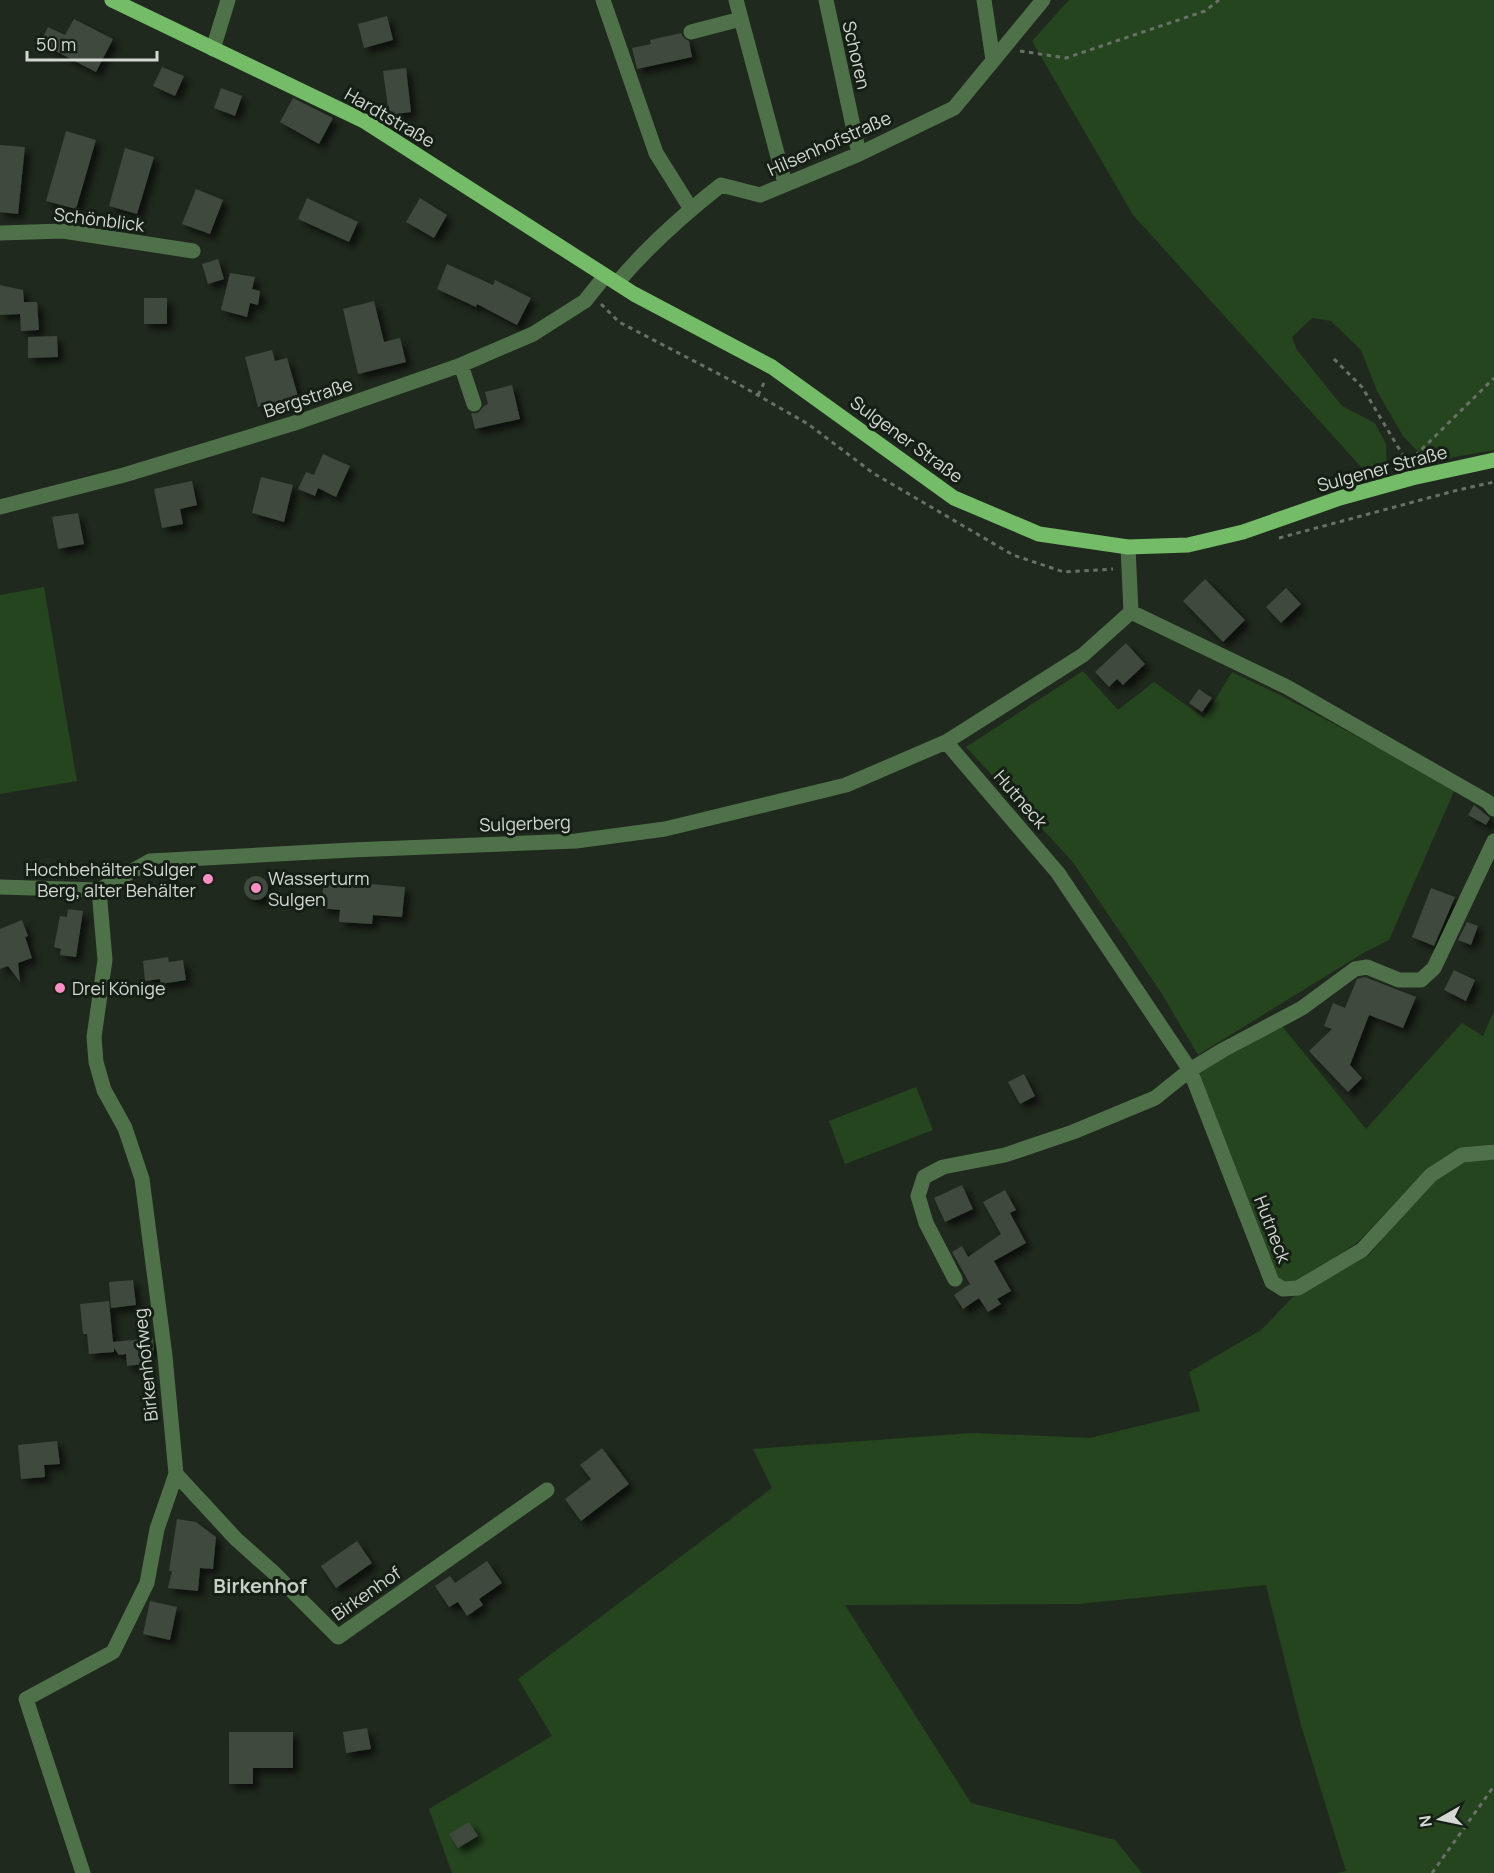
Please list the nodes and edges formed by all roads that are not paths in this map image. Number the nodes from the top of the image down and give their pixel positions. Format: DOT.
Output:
graph roads {
  1 [pos="112,0"];
  2 [pos="228,0"];
  3 [pos="603,0"];
  4 [pos="736,0"];
  5 [pos="825,0"];
  6 [pos="984,0"];
  7 [pos="1043,0"];
  8 [pos="741,19"];
  9 [pos="691,32"];
  10 [pos="213,49"];
  11 [pos="998,54"];
  12 [pos="859,153"];
  13 [pos="785,183"];
  14 [pos="691,208"];
  15 [pos="0,233"];
  16 [pos="193,251"];
  17 [pos="611,280"];
  18 [pos="634,294"];
  19 [pos="461,365"];
  20 [pos="474,404"];
  21 [pos="1494,460"];
  22 [pos="0,507"];
  23 [pos="1128,547"];
  24 [pos="1131,612"];
  25 [pos="946,742"];
  26 [pos="1494,809"];
  27 [pos="1494,841"];
  28 [pos="0,887"];
  29 [pos="99,890"];
  30 [pos="1190,1070"];
  31 [pos="1494,1152"];
  32 [pos="955,1279"];
  33 [pos="176,1474"];
  34 [pos="547,1490"];
  35 [pos="83,1873"];
  1 -- 10 [label="main road, Hardtstraße"];
  2 -- 10 [label="street"];
  3 -- 14 [label="street"];
  4 -- 8 [label="street"];
  5 -- 12 [label="street, Schoren"];
  6 -- 11 [label="street"];
  7 -- 11 [label="street, Hilsenhofstraße"];
  8 -- 9 [label="street"];
  8 -- 13 [label="street"];
  10 -- 17 [label="main road, Hardtstraße"];
  11 -- 12 [label="street, Hilsenhofstraße"];
  12 -- 13 [label="street, Hilsenhofstraße"];
  13 -- 14 [label="street, Hilsenhofstraße"];
  14 -- 17 [label="street, Hilsenhofstraße"];
  15 -- 16 [label="street, Schönblick"];
  17 -- 18 [label="main road, Hardtstraße"];
  17 -- 19 [label="street, Bergstraße"];
  18 -- 23 [label="main road, Sulgener Straße"];
  19 -- 20 [label="street"];
  19 -- 22 [label="street, Bergstraße"];
  21 -- 23 [label="main road, Sulgener Straße"];
  23 -- 24 [label="street"];
  24 -- 25 [label="street"];
  24 -- 26 [label="street"];
  25 -- 29 [label="street, Sulgerberg"];
  25 -- 30 [label="street, Hutneck"];
  27 -- 30 [label="street"];
  28 -- 29 [label="street"];
  29 -- 33 [label="street, Birkenhofweg"];
  30 -- 31 [label="street, Hutneck"];
  30 -- 32 [label="street"];
  33 -- 34 [label="street, Birkenhof"];
  33 -- 35 [label="street, Birkenhofweg"];
}
